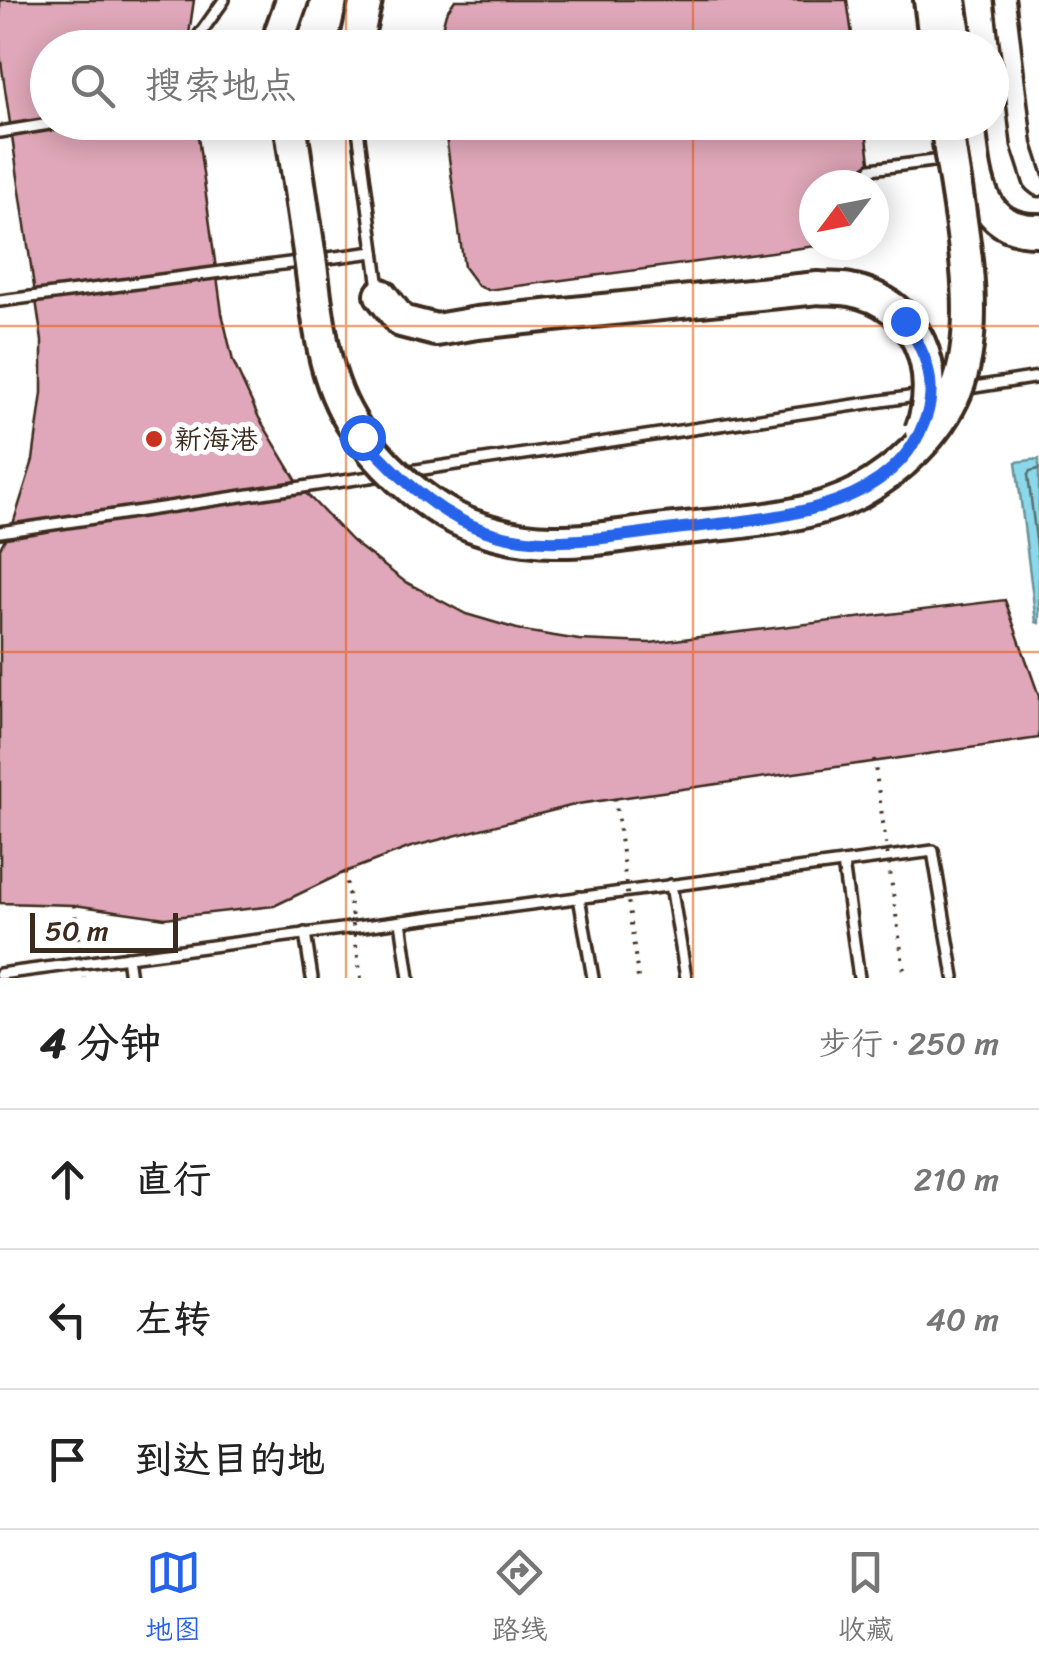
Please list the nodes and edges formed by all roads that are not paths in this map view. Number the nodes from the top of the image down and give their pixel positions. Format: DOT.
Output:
graph roads {
  1 [pos="224,0"];
  2 [pos="292,0"];
  3 [pos="366,0"];
  4 [pos="930,0"];
  5 [pos="950,0"];
  6 [pos="1005,0"];
  7 [pos="203,30"];
  8 [pos="282,30"];
  9 [pos="357,30"];
  10 [pos="934,30"];
  11 [pos="955,30"];
  12 [pos="1009,30"];
  13 [pos="1009,34"];
  14 [pos="30,127"];
  15 [pos="0,132"];
  16 [pos="293,140"];
  17 [pos="359,140"];
  18 [pos="948,140"];
  19 [pos="971,140"];
  20 [pos="951,159"];
  21 [pos="871,169"];
  22 [pos="1039,186"];
  23 [pos="1039,230"];
  24 [pos="374,252"];
  25 [pos="380,296"];
  26 [pos="0,301"];
  27 [pos="1039,377"];
  28 [pos="889,472"];
  29 [pos="0,532"];
  30 [pos="843,863"];
  31 [pos="671,886"];
  32 [pos="579,898"];
  33 [pos="400,921"];
  34 [pos="305,933"];
  35 [pos="127,957"];
  36 [pos="38,973"];
  37 [pos="0,974"];
  38 [pos="954,976"];
  39 [pos="130,978"];
  40 [pos="312,978"];
  41 [pos="409,978"];
  42 [pos="593,978"];
  43 [pos="686,978"];
  44 [pos="860,978"];
  1 -- 7 [label="lane"];
  2 -- 8 [label="main road"];
  3 -- 9 [label="main road"];
  4 -- 10 [label="main road"];
  5 -- 11 [label="main road"];
  6 -- 12 [label="street"];
  13 -- 22 [label="street"];
  14 -- 15 [label="lane"];
  16 -- 28 [label="main road, bridge"];
  17 -- 24 [label="lane"];
  18 -- 20 [label="main road, bridge"];
  19 -- 23 [label="main road"];
  20 -- 21 [label="lane"];
  20 -- 28 [label="main road, bridge"];
  24 -- 25 [label="lane"];
  24 -- 26 [label="lane"];
  25 -- 28 [label="main road, bridge"];
  27 -- 29 [label="lane"];
  30 -- 31 [label="lane"];
  30 -- 38 [label="lane"];
  30 -- 44 [label="lane"];
  31 -- 32 [label="lane"];
  31 -- 43 [label="lane"];
  32 -- 33 [label="lane"];
  32 -- 42 [label="lane"];
  33 -- 34 [label="lane"];
  33 -- 41 [label="lane"];
  34 -- 35 [label="lane"];
  34 -- 40 [label="lane"];
  35 -- 36 [label="lane"];
  35 -- 39 [label="lane"];
  36 -- 37 [label="lane"];
}
